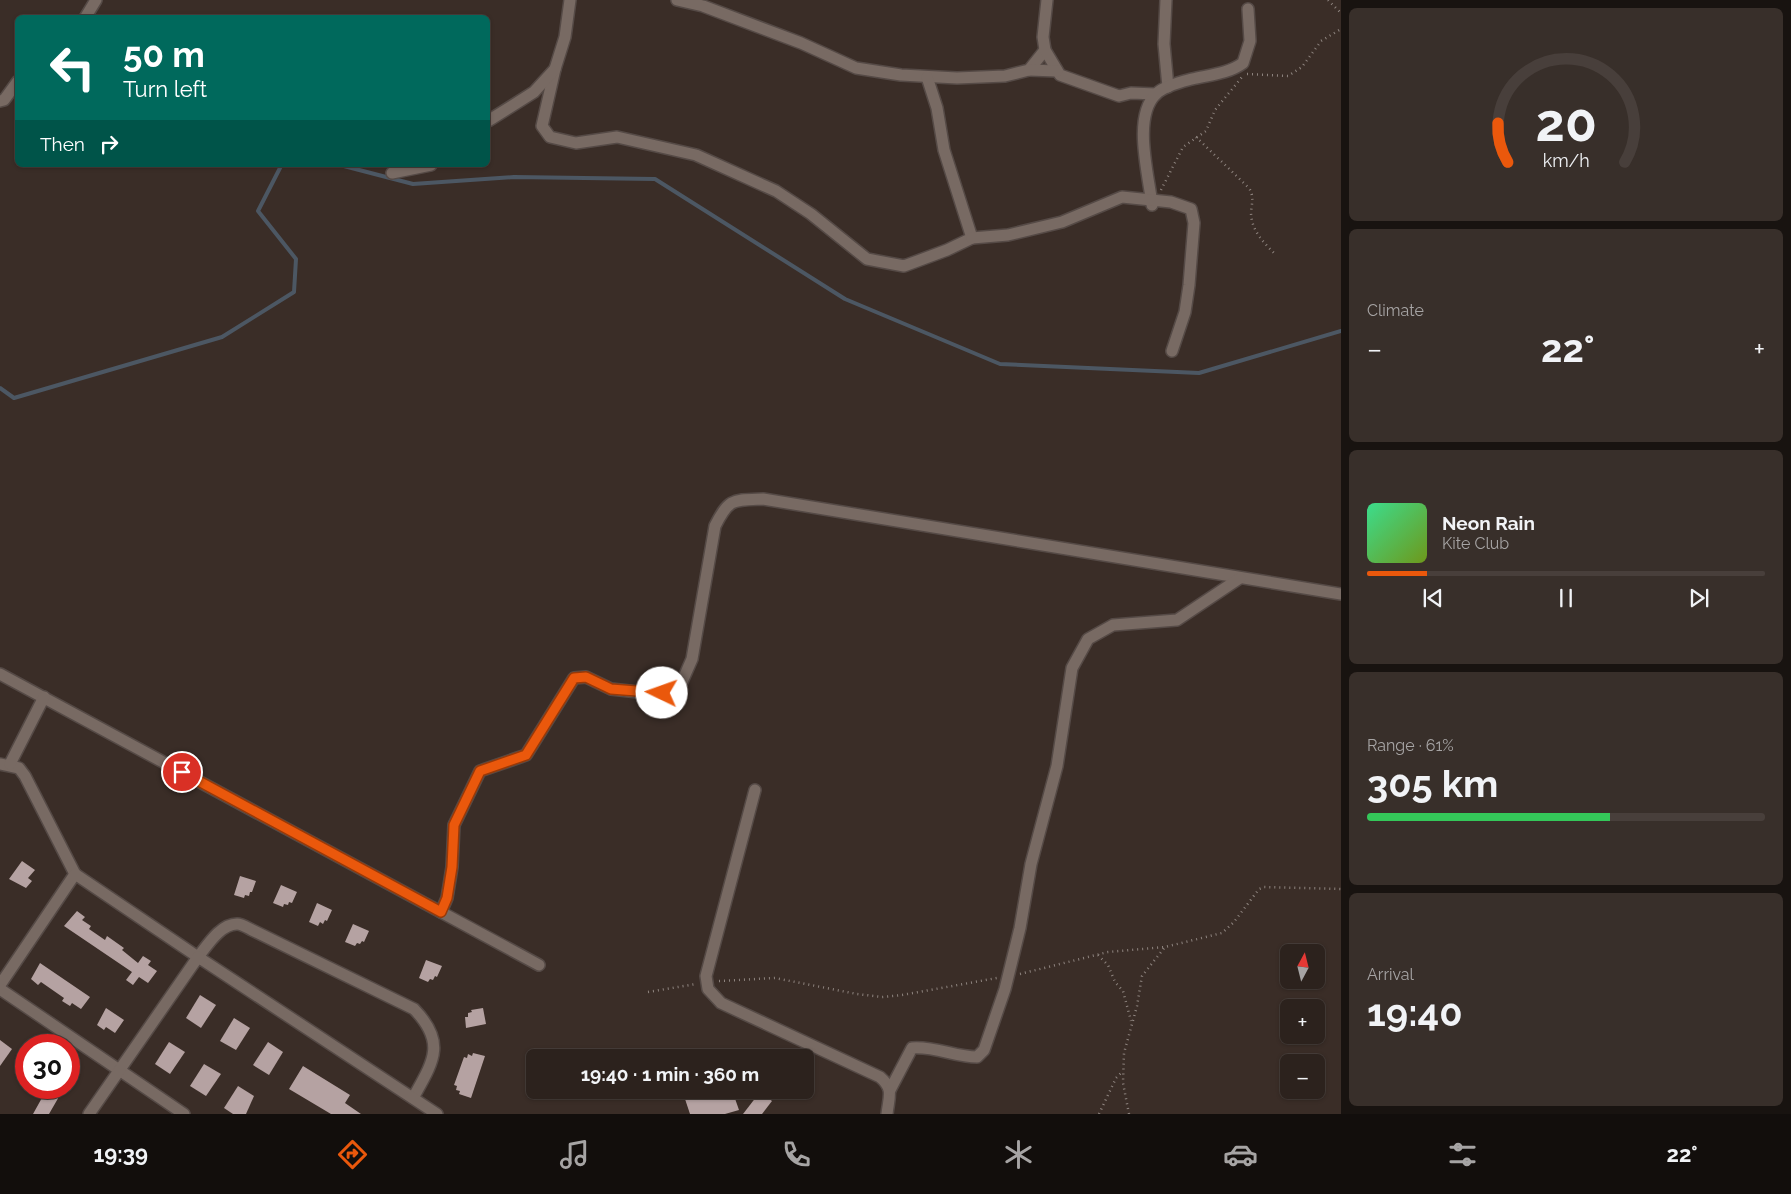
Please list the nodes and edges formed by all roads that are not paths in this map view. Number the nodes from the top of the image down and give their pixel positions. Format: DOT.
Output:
graph roads {
  1 [pos="96,0"];
  2 [pos="570,0"];
  3 [pos="677,0"];
  4 [pos="1046,0"];
  5 [pos="1166,0"];
  6 [pos="1248,9"];
  7 [pos="87,15"];
  8 [pos="1045,50"];
  9 [pos="555,69"];
  10 [pos="1029,70"];
  11 [pos="1057,71"];
  12 [pos="927,77"];
  13 [pos="15,86"];
  14 [pos="1168,88"];
  15 [pos="1156,94"];
  16 [pos="0,101"];
  17 [pos="490,120"];
  18 [pos="421,167"];
  19 [pos="392,173"];
  20 [pos="1151,203"];
  21 [pos="972,238"];
  22 [pos="1172,351"];
  23 [pos="1240,578"];
  24 [pos="1341,594"];
  25 [pos="0,674"];
  26 [pos="44,697"];
  27 [pos="5,764"];
  28 [pos="755,790"];
  29 [pos="75,874"];
  30 [pos="441,912"];
  31 [pos="198,957"];
  32 [pos="539,966"];
  33 [pos="0,985"];
  34 [pos="0,989"];
  35 [pos="119,1071"];
  36 [pos="890,1090"];
  37 [pos="413,1098"];
  38 [pos="90,1114"];
  39 [pos="184,1114"];
  40 [pos="437,1114"];
  41 [pos="887,1114"];
  1 -- 7 [label="street"];
  2 -- 9 [label="street"];
  3 -- 12 [label="street"];
  4 -- 8 [label="street"];
  5 -- 14 [label="street"];
  6 -- 14 [label="street"];
  8 -- 10 [label="street"];
  8 -- 11 [label="street"];
  9 -- 17 [label="street"];
  9 -- 21 [label="street"];
  10 -- 11 [label="street"];
  10 -- 12 [label="street"];
  11 -- 15 [label="street"];
  12 -- 21 [label="street"];
  13 -- 16 [label="street"];
  14 -- 15 [label="street"];
  15 -- 20 [label="street"];
  18 -- 19 [label="street"];
  20 -- 21 [label="street"];
  20 -- 22 [label="street"];
  23 -- 24 [label="street"];
  23 -- 30 [label="street"];
  23 -- 36 [label="street"];
  25 -- 26 [label="street"];
  26 -- 27 [label="street"];
  26 -- 30 [label="street"];
  27 -- 29 [label="street"];
  28 -- 36 [label="street"];
  29 -- 31 [label="street"];
  29 -- 33 [label="street"];
  30 -- 32 [label="street"];
  31 -- 35 [label="street"];
  31 -- 37 [label="street"];
  31 -- 37 [label="street"];
  34 -- 35 [label="street"];
  35 -- 38 [label="street"];
  35 -- 39 [label="street"];
  36 -- 41 [label="street"];
  37 -- 40 [label="street"];
}
